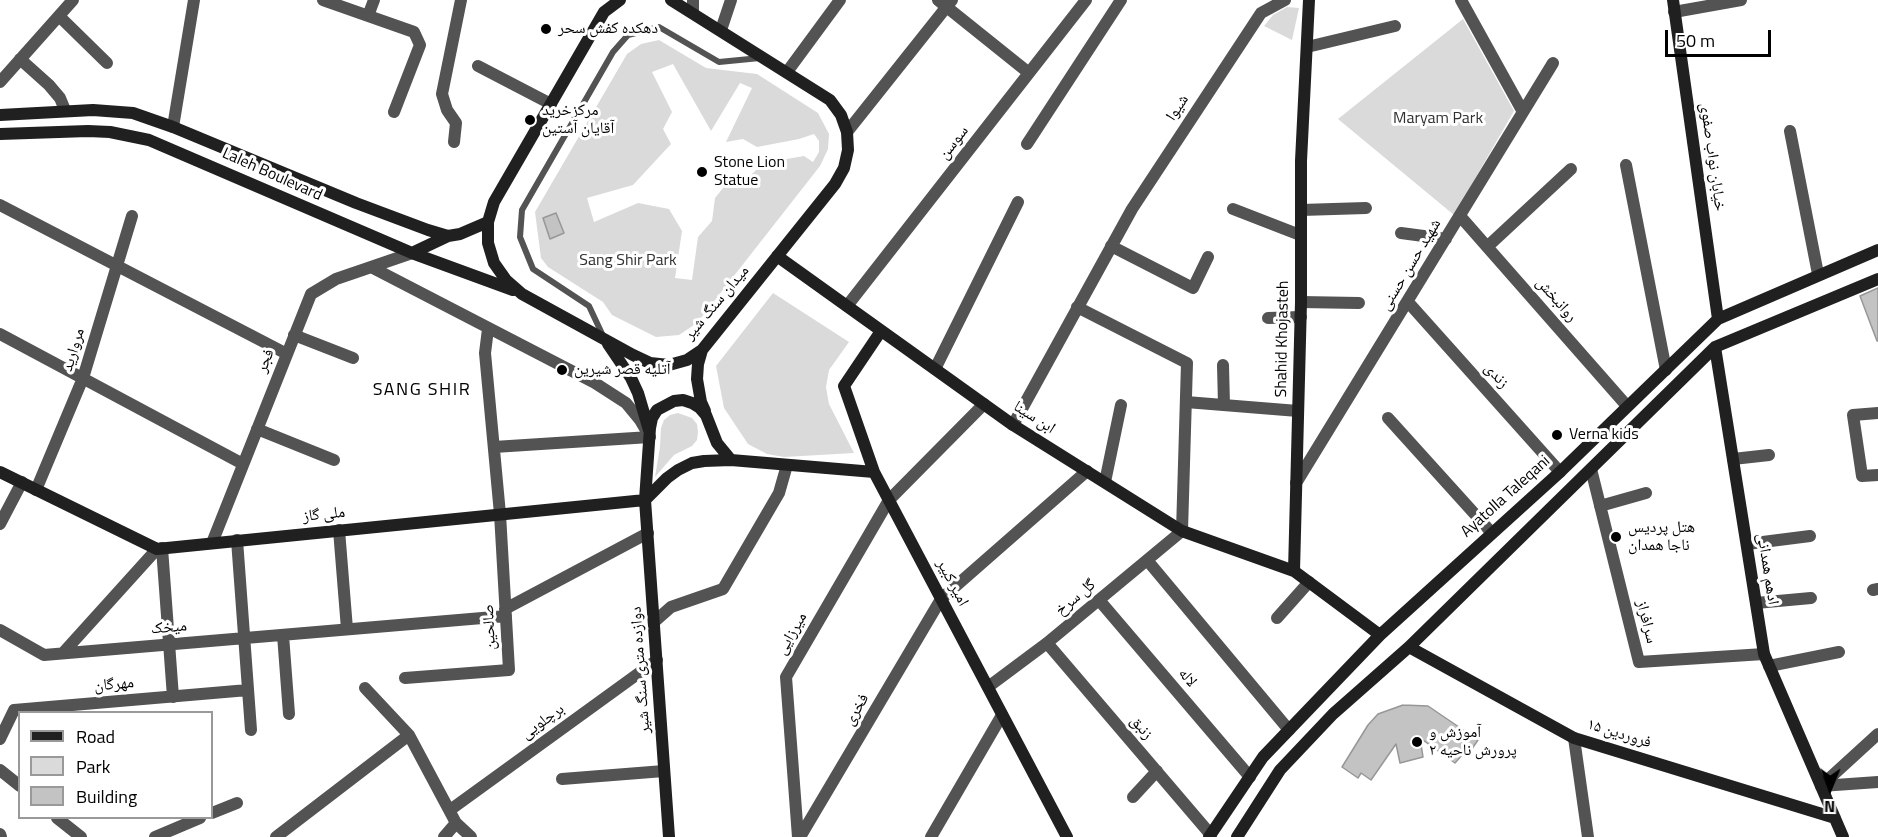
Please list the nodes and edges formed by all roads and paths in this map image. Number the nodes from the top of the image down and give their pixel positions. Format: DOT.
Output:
graph roads {
  1 [pos="73,0"];
  2 [pos="195,0"];
  3 [pos="323,0"];
  4 [pos="374,0"];
  5 [pos="461,0"];
  6 [pos="598,0"];
  7 [pos="620,0"];
  8 [pos="671,0"];
  9 [pos="731,0"];
  10 [pos="840,0"];
  11 [pos="1086,0"];
  12 [pos="1121,0"];
  13 [pos="1285,0"];
  14 [pos="1309,0"];
  15 [pos="1461,0"];
  16 [pos="1742,0"];
  17 [pos="946,2"];
  18 [pos="693,6"];
  19 [pos="1673,6"];
  20 [pos="604,12"];
  21 [pos="59,16"];
  22 [pos="368,16"];
  23 [pos="1395,26"];
  24 [pos="721,30"];
  25 [pos="1306,47"];
  26 [pos="764,57"];
  27 [pos="20,59"];
  28 [pos="107,63"];
  29 [pos="1553,63"];
  30 [pos="478,66"];
  31 [pos="787,72"];
  32 [pos="1029,73"];
  33 [pos="0,82"];
  34 [pos="551,104"];
  35 [pos="65,110"];
  36 [pos="394,112"];
  37 [pos="1523,112"];
  38 [pos="0,115"];
  39 [pos="173,126"];
  40 [pos="1790,130"];
  41 [pos="847,132"];
  42 [pos="0,134"];
  43 [pos="453,142"];
  44 [pos="1027,144"];
  45 [pos="1626,165"];
  46 [pos="1572,169"];
  47 [pos="1018,202"];
  48 [pos="0,205"];
  49 [pos="1366,208"];
  50 [pos="1233,209"];
  51 [pos="1301,210"];
  52 [pos="132,216"];
  53 [pos="1460,216"];
  54 [pos="488,222"];
  55 [pos="1401,233"];
  56 [pos="1300,235"];
  57 [pos="448,236"];
  58 [pos="1446,239"];
  59 [pos="1111,246"];
  60 [pos="1487,247"];
  61 [pos="1878,250"];
  62 [pos="412,253"];
  63 [pos="777,256"];
  64 [pos="1208,257"];
  65 [pos="117,266"];
  66 [pos="371,267"];
  67 [pos="1818,274"];
  68 [pos="1878,279"];
  69 [pos="522,294"];
  70 [pos="1301,302"];
  71 [pos="1408,302"];
  72 [pos="1359,303"];
  73 [pos="847,306"];
  74 [pos="1077,308"];
  75 [pos="1301,317"];
  76 [pos="1268,318"];
  77 [pos="1718,319"];
  78 [pos="488,329"];
  79 [pos="881,331"];
  80 [pos="0,334"];
  81 [pos="294,335"];
  82 [pos="605,340"];
  83 [pos="1715,347"];
  84 [pos="702,350"];
  85 [pos="287,354"];
  86 [pos="353,358"];
  87 [pos="1223,365"];
  88 [pos="935,369"];
  89 [pos="1666,370"];
  90 [pos="83,378"];
  91 [pos="1186,402"];
  92 [pos="984,404"];
  93 [pos="1121,405"];
  94 [pos="1224,405"];
  95 [pos="1627,406"];
  96 [pos="1298,411"];
  97 [pos="1878,413"];
  98 [pos="706,415"];
  99 [pos="1388,418"];
  100 [pos="1013,425"];
  101 [pos="257,429"];
  102 [pos="650,437"];
  103 [pos="494,447"];
  104 [pos="1769,455"];
  105 [pos="1733,459"];
  106 [pos="334,460"];
  107 [pos="730,460"];
  108 [pos="243,464"];
  109 [pos="787,465"];
  110 [pos="1591,469"];
  111 [pos="1087,471"];
  112 [pos="0,472"];
  113 [pos="874,472"];
  114 [pos="1560,472"];
  115 [pos="1878,475"];
  116 [pos="22,482"];
  117 [pos="1105,482"];
  118 [pos="1296,483"];
  119 [pos="36,490"];
  120 [pos="1537,493"];
  121 [pos="1646,493"];
  122 [pos="645,500"];
  123 [pos="889,500"];
  124 [pos="1600,506"];
  125 [pos="1551,508"];
  126 [pos="500,514"];
  127 [pos="0,524"];
  128 [pos="339,530"];
  129 [pos="1182,531"];
  130 [pos="648,532"];
  131 [pos="1491,532"];
  132 [pos="1810,536"];
  133 [pos="237,540"];
  134 [pos="212,543"];
  135 [pos="1747,544"];
  136 [pos="159,549"];
  137 [pos="1147,560"];
  138 [pos="1294,571"];
  139 [pos="1309,582"];
  140 [pos="1812,598"];
  141 [pos="942,599"];
  142 [pos="1099,600"];
  143 [pos="1756,603"];
  144 [pos="506,612"];
  145 [pos="1277,618"];
  146 [pos="654,622"];
  147 [pos="347,629"];
  148 [pos="0,630"];
  149 [pos="283,635"];
  150 [pos="1380,635"];
  151 [pos="244,638"];
  152 [pos="1047,643"];
  153 [pos="169,644"];
  154 [pos="1409,646"];
  155 [pos="1839,652"];
  156 [pos="63,653"];
  157 [pos="657,660"];
  158 [pos="1767,660"];
  159 [pos="405,678"];
  160 [pos="988,687"];
  161 [pos="365,688"];
  162 [pos="248,690"];
  163 [pos="173,697"];
  164 [pos="118,707"];
  165 [pos="68,709"];
  166 [pos="289,714"];
  167 [pos="1002,715"];
  168 [pos="251,730"];
  169 [pos="1289,730"];
  170 [pos="1878,734"];
  171 [pos="410,735"];
  172 [pos="1574,738"];
  173 [pos="0,740"];
  174 [pos="0,770"];
  175 [pos="664,771"];
  176 [pos="1157,771"];
  177 [pos="1250,777"];
  178 [pos="562,779"];
  179 [pos="1878,782"];
  180 [pos="18,784"];
  181 [pos="1821,786"];
  182 [pos="1133,796"];
  183 [pos="237,803"];
  184 [pos="450,810"];
  185 [pos="213,813"];
  186 [pos="1835,818"];
  187 [pos="58,819"];
  188 [pos="198,819"];
  189 [pos="456,823"];
  190 [pos="1062,834"];
  191 [pos="671,835"];
  192 [pos="1210,836"];
  193 [pos="81,837"];
  194 [pos="155,837"];
  195 [pos="276,837"];
  196 [pos="444,837"];
  197 [pos="471,837"];
  198 [pos="799,837"];
  199 [pos="931,837"];
  200 [pos="1237,837"];
  201 [pos="1588,837"];
  202 [pos="1843,837"];
  1 -- 21 [label="street"];
  2 -- 39 [label="street"];
  3 -- 22 [label="street"];
  4 -- 22 [label="street"];
  5 -- 43 [label="street"];
  6 -- 20 [label="main road"];
  7 -- 20 [label="main road, میدان سنگ شیر"];
  8 -- 18 [label="main road, میدان سنگ شیر"];
  9 -- 24 [label="street"];
  10 -- 31 [label="street"];
  11 -- 32 [label="street, سوسن"];
  12 -- 44 [label="street"];
  13 -- 59 [label="street, شیوا"];
  14 -- 25 [label="main road, Shahid Khojasteh"];
  15 -- 37 [label="street"];
  16 -- 19 [label="street"];
  17 -- 32 [label="street"];
  17 -- 41 [label="street"];
  18 -- 24 [label="main road, میدان سنگ شیر"];
  19 -- 77 [label="main road, خیابان نواب صفوی"];
  20 -- 34 [label="main road, میدان سنگ شیر"];
  21 -- 27 [label="street"];
  21 -- 28 [label="street"];
  22 -- 36 [label="street"];
  23 -- 25 [label="street"];
  24 -- 26 [label="main road, میدان سنگ شیر"];
  25 -- 51 [label="main road, Shahid Khojasteh"];
  26 -- 31 [label="main road, میدان سنگ شیر"];
  26 -- 82 [label="lane"];
  27 -- 33 [label="street"];
  27 -- 35 [label="street"];
  29 -- 37 [label="street, شهید حسن حسنی"];
  30 -- 34 [label="street"];
  31 -- 41 [label="main road, میدان سنگ شیر"];
  32 -- 73 [label="street, سوسن"];
  34 -- 54 [label="main road, میدان سنگ شیر"];
  35 -- 38 [label="main road, Laleh Boulevard"];
  35 -- 39 [label="main road, Laleh Boulevard"];
  37 -- 53 [label="street, شهید حسن حسنی"];
  39 -- 57 [label="main road, Laleh Boulevard"];
  40 -- 67 [label="street"];
  41 -- 63 [label="main road, میدان سنگ شیر"];
  42 -- 62 [label="main road, Laleh Boulevard"];
  45 -- 89 [label="street"];
  46 -- 60 [label="street"];
  47 -- 88 [label="street"];
  48 -- 65 [label="street"];
  49 -- 51 [label="street"];
  50 -- 56 [label="street"];
  51 -- 56 [label="main road, Shahid Khojasteh"];
  52 -- 65 [label="street, مروارید"];
  53 -- 58 [label="street, شهید حسن حسنی"];
  53 -- 60 [label="street, روانبخش"];
  54 -- 57 [label="main road"];
  54 -- 69 [label="main road, میدان سنگ شیر"];
  55 -- 58 [label="street"];
  56 -- 70 [label="main road, Shahid Khojasteh"];
  57 -- 62 [label="main road"];
  58 -- 71 [label="street, شهید حسن حسنی"];
  59 -- 64 [label="street"];
  59 -- 74 [label="street, شیوا"];
  60 -- 95 [label="street, روانبخش"];
  61 -- 67 [label="main road, Ayatolla Taleqani"];
  62 -- 66 [label="street, فجر"];
  62 -- 69 [label="main road, Laleh Boulevard"];
  63 -- 73 [label="main road, ابن سینا"];
  63 -- 84 [label="main road, میدان سنگ شیر"];
  65 -- 85 [label="street"];
  65 -- 90 [label="street, مروارید"];
  66 -- 78 [label="street"];
  66 -- 81 [label="street, فجر"];
  67 -- 77 [label="main road, Ayatolla Taleqani"];
  68 -- 83 [label="main road"];
  69 -- 82 [label="main road, میدان سنگ شیر"];
  70 -- 72 [label="street"];
  70 -- 75 [label="main road, Shahid Khojasteh"];
  71 -- 114 [label="street, زندی"];
  71 -- 118 [label="street, شهید حسن حسنی"];
  73 -- 79 [label="main road, ابن سینا"];
  74 -- 91 [label="street"];
  74 -- 100 [label="street, شیوا"];
  75 -- 76 [label="street"];
  75 -- 96 [label="main road, Shahid Khojasteh"];
  77 -- 89 [label="main road, Ayatolla Taleqani"];
  78 -- 102 [label="street"];
  78 -- 103 [label="street, صالحین"];
  79 -- 88 [label="main road, ابن سینا"];
  79 -- 113 [label="main road, امیر کبیر"];
  80 -- 90 [label="street"];
  81 -- 85 [label="street, فجر"];
  81 -- 86 [label="street"];
  82 -- 84 [label="main road, میدان سنگ شیر"];
  82 -- 102 [label="main road"];
  83 -- 105 [label="main road, ادهم همدانی"];
  83 -- 110 [label="main road"];
  84 -- 98 [label="main road"];
  85 -- 101 [label="street, فجر"];
  87 -- 94 [label="street"];
  88 -- 92 [label="main road, ابن سینا"];
  89 -- 95 [label="main road, Ayatolla Taleqani"];
  90 -- 108 [label="street"];
  90 -- 119 [label="street, مروارید"];
  91 -- 94 [label="street"];
  91 -- 129 [label="street"];
  92 -- 100 [label="main road, ابن سینا"];
  92 -- 123 [label="street, میرزایی"];
  93 -- 117 [label="street"];
  94 -- 96 [label="street"];
  95 -- 114 [label="main road, Ayatolla Taleqani"];
  96 -- 118 [label="main road, Shahid Khojasteh"];
  97 -- 115 [label="street"];
  98 -- 102 [label="main road"];
  98 -- 107 [label="main road"];
  99 -- 131 [label="street"];
  100 -- 111 [label="main road, ابن سینا"];
  101 -- 106 [label="street"];
  101 -- 108 [label="street, فجر"];
  102 -- 103 [label="street"];
  102 -- 122 [label="main road, دوازده متری سنگ شیر"];
  103 -- 126 [label="street, صالحین"];
  104 -- 105 [label="street"];
  105 -- 135 [label="main road, ادهم همدانی"];
  107 -- 109 [label="main road"];
  107 -- 122 [label="main road"];
  108 -- 134 [label="street, فجر"];
  109 -- 113 [label="main road"];
  109 -- 146 [label="street"];
  110 -- 124 [label="street, سرافراز"];
  110 -- 125 [label="main road"];
  111 -- 117 [label="main road, ابن سینا"];
  111 -- 141 [label="street, فخری"];
  112 -- 116 [label="main road"];
  113 -- 123 [label="main road, امیر کبیر"];
  114 -- 120 [label="main road, Ayatolla Taleqani"];
  116 -- 119 [label="main road"];
  116 -- 127 [label="street"];
  117 -- 129 [label="main road, ابن سینا"];
  118 -- 138 [label="main road, Shahid Khojasteh"];
  119 -- 136 [label="main road"];
  120 -- 125 [label="main road"];
  120 -- 131 [label="main road, Ayatolla Taleqani"];
  121 -- 124 [label="street"];
  122 -- 126 [label="main road, ملی گاز"];
  122 -- 130 [label="main road, دوازده متری سنگ شیر"];
  123 -- 141 [label="main road, امیر کبیر"];
  123 -- 198 [label="street, میرزایی"];
  124 -- 158 [label="street, سرافراز"];
  125 -- 154 [label="main road"];
  126 -- 128 [label="main road, ملی گاز"];
  126 -- 144 [label="street, صالحین"];
  128 -- 133 [label="main road, ملی گاز"];
  128 -- 147 [label="street"];
  129 -- 137 [label="street, گل سرخ"];
  129 -- 138 [label="main road, ابن سینا"];
  130 -- 144 [label="street"];
  130 -- 146 [label="main road, دوازده متری سنگ شیر"];
  131 -- 150 [label="main road, Ayatolla Taleqani"];
  132 -- 135 [label="street"];
  133 -- 134 [label="main road, ملی گاز"];
  133 -- 151 [label="street"];
  134 -- 136 [label="main road, ملی گاز"];
  135 -- 143 [label="main road, ادهم همدانی"];
  136 -- 153 [label="street"];
  136 -- 156 [label="street"];
  137 -- 142 [label="street, گل سرخ"];
  137 -- 169 [label="street"];
  138 -- 139 [label="main road"];
  139 -- 145 [label="street"];
  139 -- 150 [label="main road"];
  140 -- 143 [label="street"];
  141 -- 160 [label="main road, امیر کبیر"];
  141 -- 198 [label="street, فخری"];
  142 -- 152 [label="street, گل سرخ"];
  142 -- 177 [label="street, لاله"];
  143 -- 158 [label="main road, ادهم همدانی"];
  144 -- 147 [label="street, میخک"];
  144 -- 159 [label="street, صالحین"];
  146 -- 157 [label="main road, دوازده متری سنگ شیر"];
  147 -- 149 [label="street, میخک"];
  148 -- 156 [label="street, میخک"];
  149 -- 151 [label="street, میخک"];
  149 -- 166 [label="street"];
  150 -- 169 [label="main road, Ayatolla Taleqani"];
  151 -- 153 [label="street, میخک"];
  151 -- 162 [label="street"];
  152 -- 160 [label="street, گل سرخ"];
  152 -- 176 [label="street, زنبق"];
  153 -- 156 [label="street, میخک"];
  153 -- 163 [label="street"];
  154 -- 172 [label="main road, ۱۵ فروردین"];
  154 -- 200 [label="main road"];
  155 -- 158 [label="street"];
  157 -- 175 [label="main road, دوازده متری سنگ شیر"];
  157 -- 184 [label="street, برچلویی"];
  158 -- 181 [label="main road, ادهم همدانی"];
  160 -- 167 [label="main road, امیر کبیر"];
  161 -- 171 [label="street"];
  162 -- 163 [label="street, مهرگان"];
  162 -- 168 [label="street"];
  163 -- 164 [label="street, مهرگان"];
  164 -- 165 [label="street, مهرگان"];
  165 -- 173 [label="street, مهرگان"];
  167 -- 190 [label="main road, امیر کبیر"];
  167 -- 199 [label="street"];
  169 -- 177 [label="main road, Ayatolla Taleqani"];
  170 -- 181 [label="street"];
  171 -- 184 [label="street"];
  171 -- 195 [label="street"];
  172 -- 186 [label="main road, ۱۵ فروردین"];
  172 -- 201 [label="street"];
  174 -- 180 [label="street"];
  175 -- 178 [label="street"];
  175 -- 191 [label="main road, دوازده متری سنگ شیر"];
  176 -- 182 [label="street"];
  176 -- 192 [label="street, زنبق"];
  177 -- 192 [label="main road, Ayatolla Taleqani"];
  179 -- 181 [label="street"];
  181 -- 186 [label="main road, ادهم همدانی"];
  183 -- 185 [label="street"];
  184 -- 189 [label="street"];
  186 -- 202 [label="main road, ادهم همدانی"];
  187 -- 193 [label="street"];
  188 -- 194 [label="street"];
  189 -- 196 [label="street"];
  189 -- 197 [label="street"];
}
